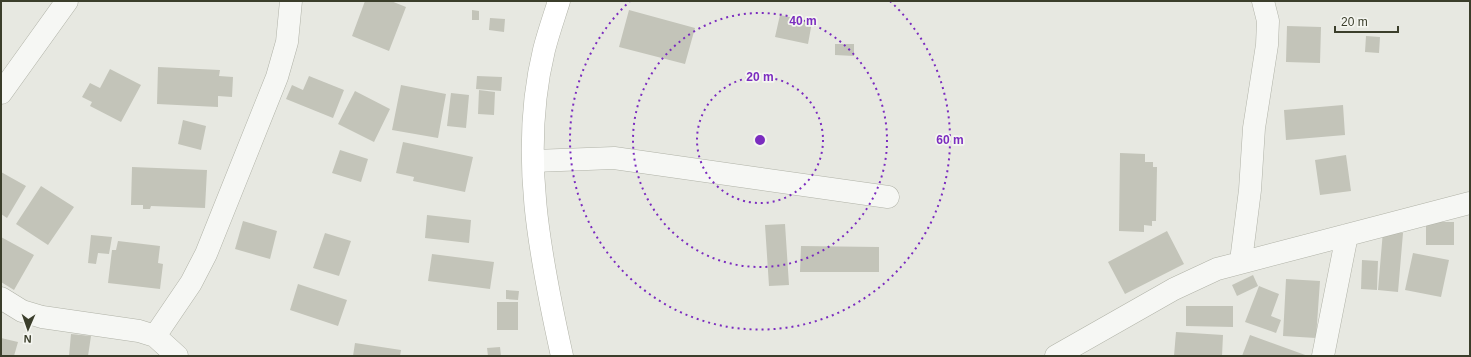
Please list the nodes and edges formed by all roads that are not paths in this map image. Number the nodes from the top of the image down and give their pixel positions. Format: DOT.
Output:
graph roads {
  1 [pos="67,1"];
  2 [pos="291,1"];
  3 [pos="559,1"];
  4 [pos="1263,1"];
  5 [pos="1,93"];
  6 [pos="534,161"];
  7 [pos="888,197"];
  8 [pos="1470,204"];
  9 [pos="1348,235"];
  10 [pos="1241,261"];
  11 [pos="1,298"];
  12 [pos="155,336"];
  13 [pos="177,356"];
  14 [pos="562,356"];
  15 [pos="1056,356"];
  16 [pos="1323,356"];
  1 -- 5 [label="street"];
  2 -- 12 [label="street"];
  3 -- 6 [label="main road"];
  4 -- 10 [label="street"];
  6 -- 7 [label="street"];
  6 -- 14 [label="main road"];
  8 -- 9 [label="street"];
  9 -- 10 [label="street"];
  9 -- 16 [label="street"];
  10 -- 15 [label="street"];
  11 -- 12 [label="street"];
  12 -- 13 [label="street"];
}
